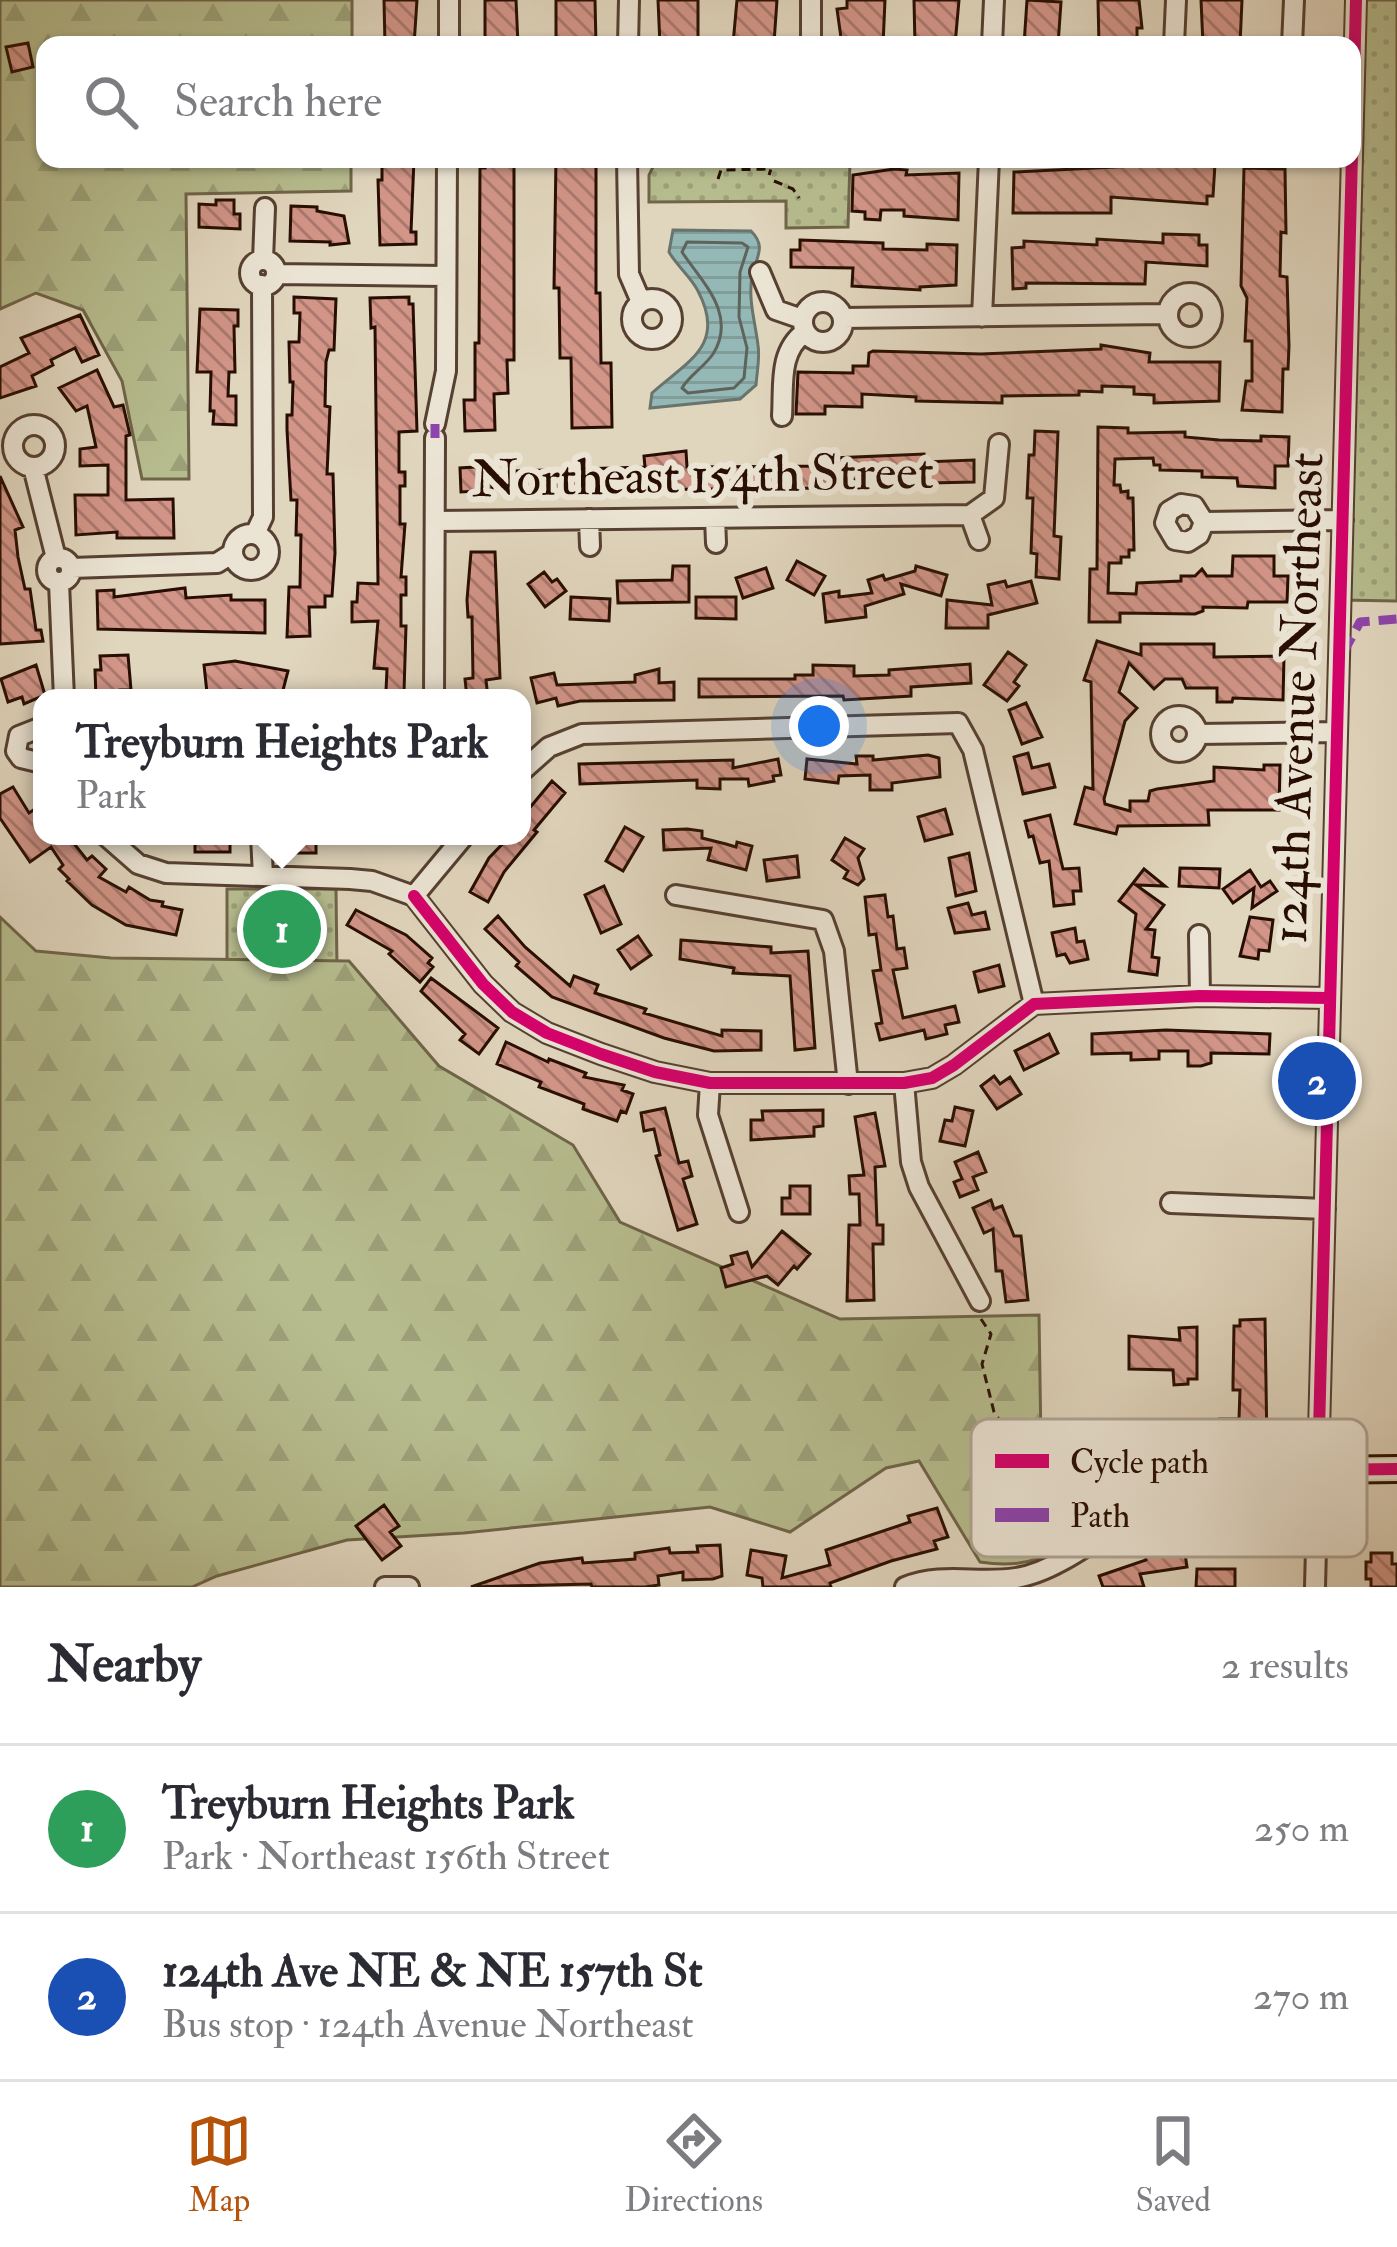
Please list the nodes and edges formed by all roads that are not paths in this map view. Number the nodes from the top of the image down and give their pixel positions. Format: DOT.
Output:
graph roads {
  1 [pos="449,0"];
  2 [pos="629,0"];
  3 [pos="812,0"];
  4 [pos="994,0"];
  5 [pos="1176,0"];
  6 [pos="1294,0"];
  7 [pos="1356,0"];
  8 [pos="448,36"];
  9 [pos="628,36"];
  10 [pos="811,36"];
  11 [pos="992,36"];
  12 [pos="1174,36"];
  13 [pos="1292,36"];
  14 [pos="1355,36"];
  15 [pos="447,168"];
  16 [pos="628,168"];
  17 [pos="989,168"];
  18 [pos="1352,168"];
  19 [pos="265,208"];
  20 [pos="760,272"];
  21 [pos="267,273"];
  22 [pos="445,276"];
  23 [pos="641,302"];
  24 [pos="1167,314"];
  25 [pos="982,317"];
  26 [pos="843,318"];
  27 [pos="804,326"];
  28 [pos="782,416"];
  29 [pos="7,436"];
  30 [pos="999,443"];
  31 [pos="33,467"];
  32 [pos="970,515"];
  33 [pos="844,516"];
  34 [pos="715,518"];
  35 [pos="590,519"];
  36 [pos="436,520"];
  37 [pos="1342,520"];
  38 [pos="1204,522"];
  39 [pos="255,535"];
  40 [pos="845,540"];
  41 [pos="979,540"];
  42 [pos="716,543"];
  43 [pos="590,546"];
  44 [pos="233,554"];
  45 [pos="62,570"];
  46 [pos="64,689"];
  47 [pos="434,689"];
  48 [pos="1335,732"];
  49 [pos="1198,734"];
  50 [pos="8,742"];
  51 [pos="33,761"];
  52 [pos="531,763"];
  53 [pos="116,845"];
  54 [pos="262,845"];
  55 [pos="456,845"];
  56 [pos="263,877"];
  57 [pos="676,895"];
  58 [pos="414,896"];
  59 [pos="1199,935"];
  60 [pos="1200,997"];
  61 [pos="1328,998"];
  62 [pos="1034,1004"];
  63 [pos="710,1083"];
  64 [pos="904,1083"];
  65 [pos="848,1084"];
  66 [pos="1171,1203"];
  67 [pos="1325,1208"];
  68 [pos="739,1212"];
  69 [pos="980,1301"];
  70 [pos="1319,1419"];
  71 [pos="1367,1469"];
  72 [pos="1397,1469"];
  73 [pos="1064,1557"];
  74 [pos="1317,1557"];
  75 [pos="1017,1583"];
  76 [pos="386,1587"];
  77 [pos="409,1587"];
  78 [pos="905,1587"];
  79 [pos="1316,1587"];
  1 -- 8 [label="street"];
  2 -- 9 [label="street"];
  3 -- 10 [label="street"];
  4 -- 11 [label="street"];
  5 -- 12 [label="street"];
  6 -- 13 [label="street"];
  7 -- 14 [label="street, 124th Avenue Northeast"];
  15 -- 22 [label="street"];
  16 -- 23 [label="street"];
  17 -- 25 [label="street"];
  18 -- 37 [label="street, 124th Avenue Northeast"];
  19 -- 21 [label="street"];
  20 -- 27 [label="street"];
  21 -- 22 [label="street"];
  21 -- 39 [label="street"];
  22 -- 36 [label="street"];
  24 -- 25 [label="street"];
  25 -- 26 [label="street"];
  26 -- 27 [label="street"];
  26 -- 27 [label="street"];
  27 -- 28 [label="street"];
  29 -- 31 [label="street"];
  29 -- 31 [label="street"];
  30 -- 32 [label="street"];
  31 -- 45 [label="street"];
  32 -- 33 [label="street, Northeast 154th Street"];
  32 -- 41 [label="street"];
  33 -- 34 [label="street, Northeast 154th Street"];
  33 -- 40 [label="street"];
  34 -- 35 [label="street, Northeast 154th Street"];
  34 -- 42 [label="street"];
  35 -- 36 [label="street, Northeast 154th Street"];
  35 -- 43 [label="street"];
  36 -- 47 [label="street"];
  37 -- 38 [label="street"];
  37 -- 48 [label="street, 124th Avenue Northeast"];
  39 -- 44 [label="street"];
  39 -- 44 [label="street"];
  44 -- 45 [label="street"];
  45 -- 46 [label="street"];
  48 -- 49 [label="street"];
  48 -- 61 [label="street, 124th Avenue Northeast"];
  50 -- 51 [label="street"];
  52 -- 62 [label="street"];
  53 -- 56 [label="street"];
  54 -- 56 [label="street"];
  55 -- 58 [label="street"];
  56 -- 58 [label="street"];
  57 -- 65 [label="street"];
  58 -- 63 [label="street"];
  59 -- 60 [label="street"];
  60 -- 61 [label="street"];
  60 -- 62 [label="street"];
  61 -- 67 [label="street, 124th Avenue Northeast"];
  62 -- 64 [label="street"];
  63 -- 65 [label="street"];
  63 -- 68 [label="street"];
  64 -- 65 [label="street"];
  64 -- 69 [label="street"];
  66 -- 67 [label="street"];
  67 -- 70 [label="street, 124th Avenue Northeast"];
  71 -- 72 [label="main road"];
  73 -- 75 [label="street"];
  74 -- 79 [label="street, 124th Avenue Northeast"];
  75 -- 78 [label="street"];
  76 -- 77 [label="street"];
}
